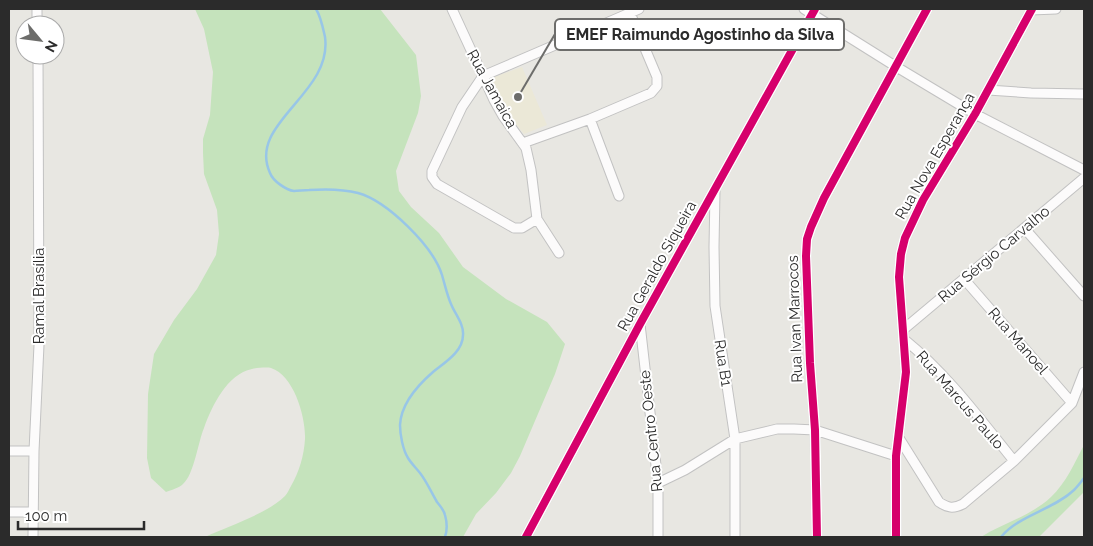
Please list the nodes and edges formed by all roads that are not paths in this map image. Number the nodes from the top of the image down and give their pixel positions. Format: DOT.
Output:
graph roads {
  1 [pos="452,9"];
  2 [pos="639,9"];
  3 [pos="804,9"];
  4 [pos="927,9"];
  5 [pos="1032,9"];
  6 [pos="1056,9"];
  7 [pos="814,11"];
  8 [pos="630,13"];
  9 [pos="38,65"];
  10 [pos="895,66"];
  11 [pos="483,76"];
  12 [pos="988,90"];
  13 [pos="1084,94"];
  14 [pos="976,114"];
  15 [pos="590,119"];
  16 [pos="523,143"];
  17 [pos="1084,170"];
  18 [pos="1084,178"];
  19 [pos="716,188"];
  20 [pos="619,196"];
  21 [pos="538,219"];
  22 [pos="1025,229"];
  23 [pos="559,253"];
  24 [pos="964,279"];
  25 [pos="1084,296"];
  26 [pos="640,324"];
  27 [pos="904,328"];
  28 [pos="905,340"];
  29 [pos="1084,372"];
  30 [pos="1072,403"];
  31 [pos="815,430"];
  32 [pos="899,438"];
  33 [pos="735,439"];
  34 [pos="9,451"];
  35 [pos="34,451"];
  36 [pos="896,456"];
  37 [pos="1014,461"];
  38 [pos="658,483"];
  39 [pos="9,512"];
  40 [pos="33,512"];
  41 [pos="32,537"];
  42 [pos="526,537"];
  43 [pos="658,537"];
  44 [pos="735,537"];
  45 [pos="817,537"];
  46 [pos="896,537"];
  1 -- 11 [label="street, Rua Jamaica"];
  2 -- 8 [label="street"];
  3 -- 7 [label="street"];
  4 -- 10 [label="street, Rua Ivan Marrocos"];
  5 -- 6 [label="street"];
  5 -- 12 [label="street, Rua Nova Esperança"];
  7 -- 10 [label="street"];
  7 -- 19 [label="street, Rua Geraldo Siqueira"];
  8 -- 11 [label="street"];
  8 -- 15 [label="street"];
  9 -- 35 [label="street, Ramal Brasília"];
  10 -- 14 [label="street"];
  10 -- 31 [label="street, Rua Ivan Marrocos"];
  11 -- 16 [label="street, Rua Jamaica"];
  11 -- 21 [label="street"];
  12 -- 13 [label="street"];
  12 -- 14 [label="street, Rua Nova Esperança"];
  14 -- 17 [label="street"];
  14 -- 27 [label="street, Rua Nova Esperança"];
  15 -- 16 [label="street"];
  15 -- 20 [label="street"];
  16 -- 21 [label="street, Rua Jamaica"];
  18 -- 22 [label="street, Rua Sérgio Carvalho"];
  19 -- 26 [label="street, Rua Geraldo Siqueira"];
  19 -- 33 [label="street, Rua B1"];
  21 -- 23 [label="street, Rua Jamaica"];
  22 -- 24 [label="street, Rua Sérgio Carvalho"];
  22 -- 25 [label="street"];
  24 -- 27 [label="street, Rua Sérgio Carvalho"];
  24 -- 30 [label="street, Rua Manoel"];
  26 -- 38 [label="street, Rua Centro Oeste"];
  26 -- 42 [label="street, Rua Geraldo Siqueira"];
  27 -- 28 [label="street, Rua Nova Esperança"];
  28 -- 32 [label="street, Rua Nova Esperança"];
  28 -- 37 [label="street, Rua Marcus Paulo"];
  29 -- 30 [label="street"];
  30 -- 37 [label="street"];
  31 -- 33 [label="street"];
  31 -- 36 [label="street"];
  31 -- 45 [label="street, Rua Ivan Marrocos"];
  32 -- 36 [label="street, Rua Nova Esperança"];
  32 -- 37 [label="street"];
  33 -- 38 [label="street"];
  33 -- 44 [label="street, Rua B1"];
  34 -- 35 [label="street"];
  35 -- 40 [label="street, Ramal Brasília"];
  36 -- 46 [label="street, Rua Nova Esperança"];
  38 -- 43 [label="street, Rua Centro Oeste"];
  39 -- 40 [label="street"];
  40 -- 41 [label="street, Ramal Brasília"];
}
